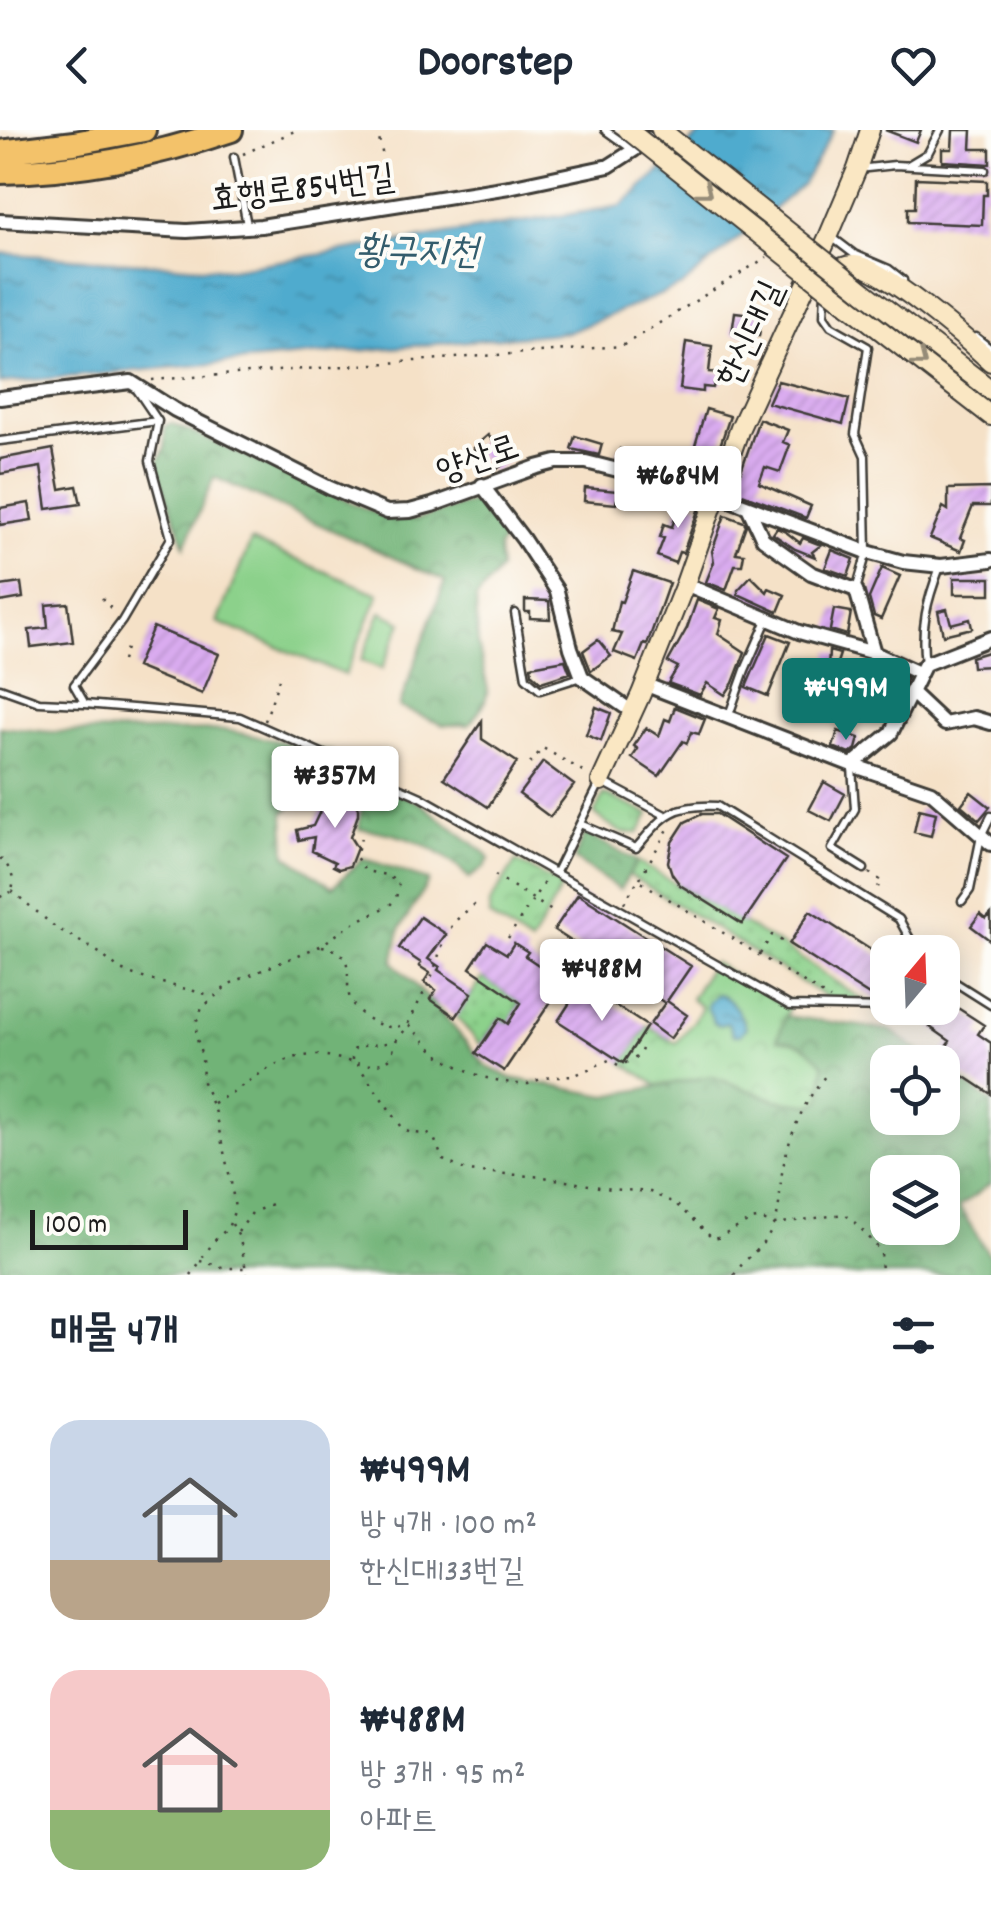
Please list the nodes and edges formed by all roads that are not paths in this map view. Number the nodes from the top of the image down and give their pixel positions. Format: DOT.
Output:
graph roads {
  1 [pos="144,130"];
  2 [pos="231,130"];
  3 [pos="605,130"];
  4 [pos="628,130"];
  5 [pos="659,130"];
  6 [pos="870,130"];
  7 [pos="940,130"];
  8 [pos="634,150"];
  9 [pos="234,157"];
  10 [pos="2,163"];
  11 [pos="907,166"];
  12 [pos="857,169"];
  13 [pos="985,170"];
  14 [pos="0,221"];
  15 [pos="247,227"];
  16 [pos="829,235"];
  17 [pos="811,274"];
  18 [pos="991,349"];
  19 [pos="991,362"];
  20 [pos="131,382"];
  21 [pos="991,390"];
  22 [pos="0,398"];
  23 [pos="988,414"];
  24 [pos="158,421"];
  25 [pos="0,441"];
  26 [pos="482,485"];
  27 [pos="717,495"];
  28 [pos="748,507"];
  29 [pos="868,552"];
  30 [pos="991,560"];
  31 [pos="940,566"];
  32 [pos="685,584"];
  33 [pos="856,590"];
  34 [pos="515,614"];
  35 [pos="768,619"];
  36 [pos="991,638"];
  37 [pos="874,654"];
  38 [pos="922,669"];
  39 [pos="582,677"];
  40 [pos="644,684"];
  41 [pos="0,688"];
  42 [pos="911,692"];
  43 [pos="85,704"];
  44 [pos="631,711"];
  45 [pos="729,718"];
  46 [pos="991,723"];
  47 [pos="852,766"];
  48 [pos="601,781"];
  49 [pos="664,815"];
  50 [pos="991,816"];
  51 [pos="580,824"];
  52 [pos="986,840"];
  53 [pos="864,869"];
  54 [pos="554,870"];
  55 [pos="962,901"];
  56 [pos="907,935"];
  57 [pos="960,985"];
  58 [pos="991,1005"];
  59 [pos="870,1008"];
  1 -- 10 [label="highway"];
  2 -- 10 [label="highway"];
  3 -- 8 [label="lane"];
  4 -- 23 [label="main road, one-way, bridge"];
  5 -- 8 [label="street, 효행로854번길"];
  5 -- 21 [label="main road, bridge"];
  6 -- 12 [label="main road, 한신대길"];
  7 -- 11 [label="lane"];
  8 -- 15 [label="street, 효행로854번길"];
  9 -- 15 [label="lane"];
  11 -- 12 [label="lane"];
  11 -- 13 [label="lane"];
  12 -- 16 [label="main road, 한신대길"];
  14 -- 15 [label="street, 효행로854번길"];
  16 -- 17 [label="main road, 한신대길"];
  16 -- 18 [label="lane"];
  17 -- 19 [label="main road"];
  17 -- 27 [label="main road, 한신대길"];
  17 -- 29 [label="lane"];
  20 -- 22 [label="street"];
  20 -- 24 [label="lane"];
  20 -- 26 [label="street, 양산로"];
  24 -- 25 [label="lane"];
  24 -- 43 [label="lane"];
  26 -- 27 [label="street, 양산로"];
  26 -- 39 [label="street"];
  27 -- 28 [label="street, 양산로"];
  27 -- 32 [label="main road, 한신대길"];
  28 -- 29 [label="street, 양산로"];
  28 -- 33 [label="street"];
  29 -- 31 [label="street, 양산로"];
  29 -- 33 [label="lane"];
  30 -- 31 [label="street, 양산로"];
  31 -- 38 [label="lane"];
  32 -- 35 [label="street"];
  32 -- 40 [label="main road, 한신대길"];
  33 -- 37 [label="street"];
  34 -- 39 [label="lane"];
  35 -- 37 [label="street"];
  35 -- 45 [label="lane"];
  36 -- 38 [label="street"];
  37 -- 38 [label="street"];
  38 -- 42 [label="street"];
  39 -- 44 [label="street"];
  40 -- 44 [label="main road, 한신대길"];
  40 -- 45 [label="street"];
  41 -- 43 [label="lane"];
  42 -- 46 [label="street"];
  42 -- 47 [label="street"];
  43 -- 54 [label="lane"];
  44 -- 48 [label="main road, 한신대길"];
  45 -- 47 [label="street"];
  47 -- 52 [label="street"];
  47 -- 53 [label="lane"];
  48 -- 49 [label="lane"];
  48 -- 51 [label="lane"];
  49 -- 51 [label="lane"];
  49 -- 56 [label="lane"];
  50 -- 52 [label="lane"];
  51 -- 54 [label="lane"];
  52 -- 55 [label="lane"];
  54 -- 59 [label="lane"];
  57 -- 58 [label="lane"];
}
